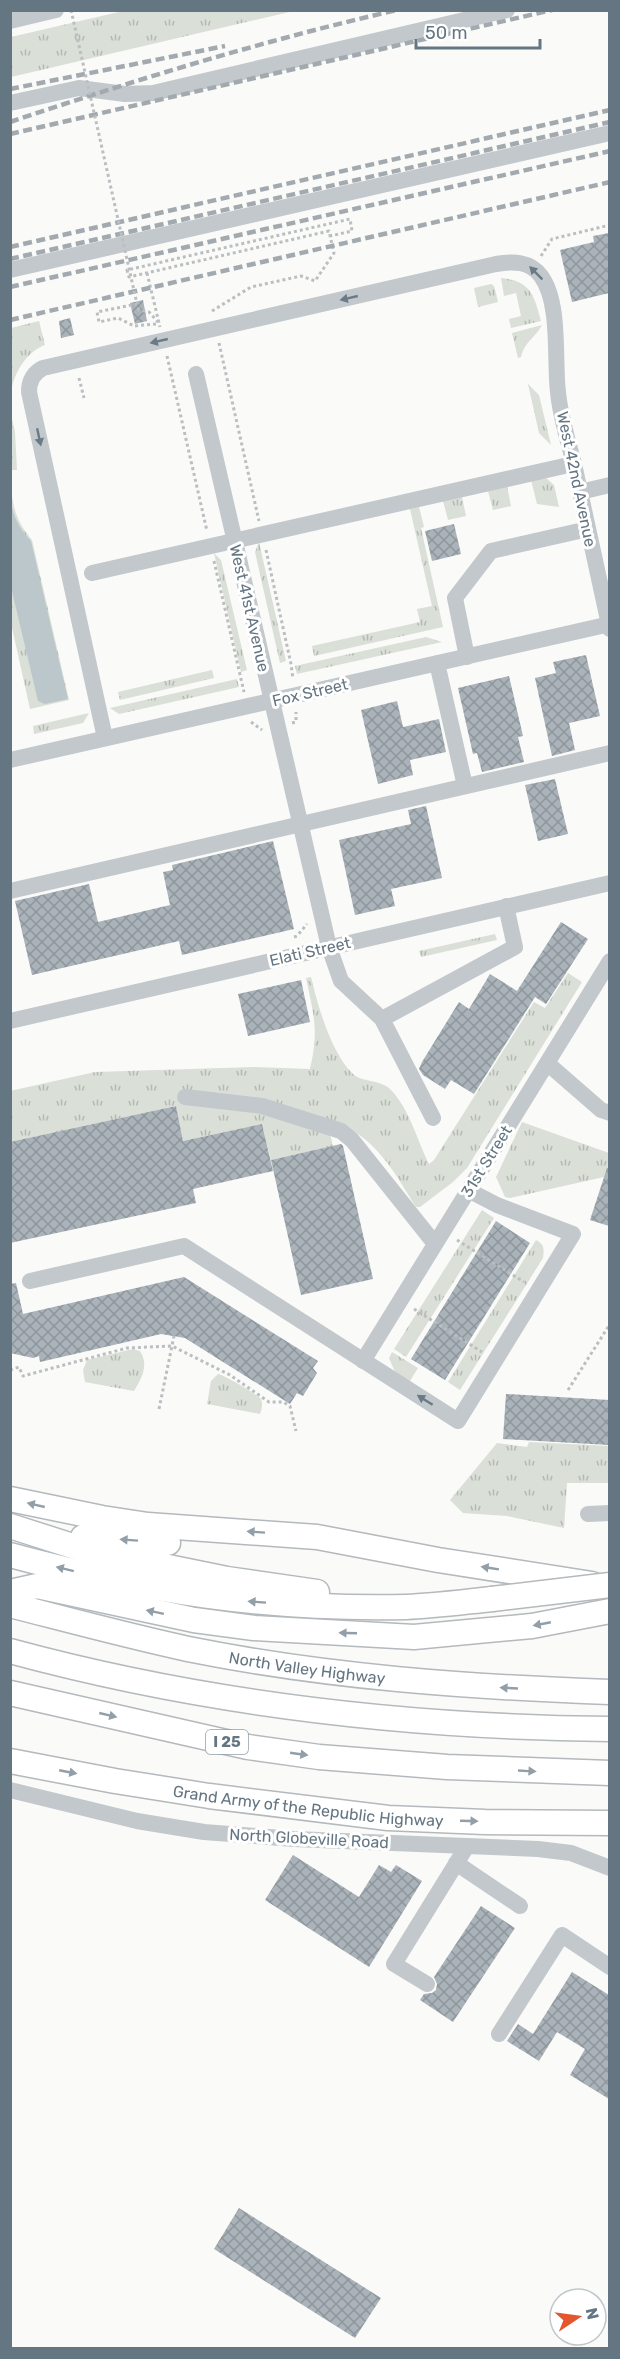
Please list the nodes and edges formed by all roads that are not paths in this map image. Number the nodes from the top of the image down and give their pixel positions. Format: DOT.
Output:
graph roads {
  1 [pos="56,10"];
  2 [pos="507,10"];
  3 [pos="10,21"];
  4 [pos="10,103"];
  5 [pos="609,133"];
  6 [pos="10,270"];
  7 [pos="196,374"];
  8 [pos="573,464"];
  9 [pos="609,485"];
  10 [pos="580,492"];
  11 [pos="588,529"];
  12 [pos="234,541"];
  13 [pos="92,573"];
  14 [pos="609,626"];
  15 [pos="467,657"];
  16 [pos="438,663"];
  17 [pos="272,701"];
  18 [pos="105,738"];
  19 [pos="609,753"];
  20 [pos="10,760"];
  21 [pos="465,786"];
  22 [pos="300,824"];
  23 [pos="609,883"];
  24 [pos="10,891"];
  25 [pos="506,906"];
  26 [pos="329,947"];
  27 [pos="609,961"];
  28 [pos="382,1019"];
  29 [pos="10,1021"];
  30 [pos="547,1063"];
  31 [pos="185,1097"];
  32 [pos="609,1113"];
  33 [pos="433,1118"];
  34 [pos="468,1190"];
  35 [pos="435,1244"];
  36 [pos="30,1281"];
  37 [pos="363,1361"];
  38 [pos="10,1499"];
  39 [pos="609,1513"];
  40 [pos="588,1514"];
  41 [pos="10,1526"];
  42 [pos="39,1533"];
  43 [pos="10,1555"];
  44 [pos="438,1560"];
  45 [pos="609,1586"];
  46 [pos="10,1592"];
  47 [pos="462,1602"];
  48 [pos="10,1605"];
  49 [pos="605,1612"];
  50 [pos="10,1651"];
  51 [pos="609,1692"];
  52 [pos="10,1693"];
  53 [pos="609,1730"];
  54 [pos="10,1761"];
  55 [pos="609,1773"];
  56 [pos="10,1790"];
  57 [pos="609,1823"];
  58 [pos="467,1846"];
  59 [pos="456,1863"];
  60 [pos="609,1868"];
  61 [pos="520,1906"];
  62 [pos="609,1967"];
  63 [pos="427,1984"];
  64 [pos="499,2034"];
  1 -- 3 [label="street"];
  2 -- 4 [label="street"];
  5 -- 6 [label="street"];
  7 -- 12 [label="street, West 41st Avenue"];
  8 -- 10 [label="street, West 42nd Avenue"];
  8 -- 12 [label="street"];
  8 -- 18 [label="street, West 42nd Avenue, one-way"];
  9 -- 10 [label="street"];
  10 -- 11 [label="street, West 42nd Avenue"];
  11 -- 14 [label="street, West 42nd Avenue"];
  11 -- 15 [label="street"];
  12 -- 13 [label="street"];
  12 -- 17 [label="street, West 41st Avenue"];
  14 -- 15 [label="street, Fox Street"];
  15 -- 16 [label="street, Fox Street"];
  16 -- 17 [label="street, Fox Street"];
  16 -- 21 [label="street"];
  17 -- 18 [label="street, Fox Street"];
  17 -- 22 [label="street, West 41st Avenue"];
  18 -- 20 [label="street, Fox Street"];
  19 -- 21 [label="street"];
  21 -- 22 [label="street"];
  22 -- 24 [label="street"];
  22 -- 26 [label="street, West 41st Avenue"];
  23 -- 25 [label="street, Elati Street"];
  25 -- 26 [label="street, Elati Street"];
  25 -- 28 [label="street"];
  26 -- 28 [label="street, West 41st Avenue"];
  26 -- 29 [label="street, Elati Street"];
  27 -- 30 [label="street, 31st Street"];
  28 -- 33 [label="street, West 41st Avenue"];
  30 -- 32 [label="street"];
  30 -- 34 [label="street, 31st Street"];
  31 -- 35 [label="street"];
  34 -- 35 [label="street, 31st Street"];
  34 -- 37 [label="street, one-way"];
  35 -- 37 [label="street, 31st Street"];
  36 -- 37 [label="street"];
  44 -- 38 [label="highway, one-way"];
  39 -- 40 [label="street"];
  41 -- 42 [label="highway"];
  44 -- 42 [label="highway, one-way"];
  42 -- 47 [label="highway"];
  47 -- 43 [label="highway, one-way"];
  45 -- 44 [label="highway, one-way"];
  45 -- 47 [label="highway, bridge"];
  49 -- 46 [label="highway, one-way"];
  51 -- 48 [label="highway, North Valley Highway, one-way"];
  50 -- 53 [label="highway"];
  52 -- 55 [label="highway, I 25, one-way"];
  54 -- 57 [label="highway, Grand Army of the Republic Highway, one-way"];
  56 -- 58 [label="street, North Globeville Road"];
  58 -- 59 [label="street"];
  58 -- 60 [label="street, North Globeville Road"];
  59 -- 61 [label="street"];
  59 -- 63 [label="street"];
  62 -- 64 [label="street"];
}
